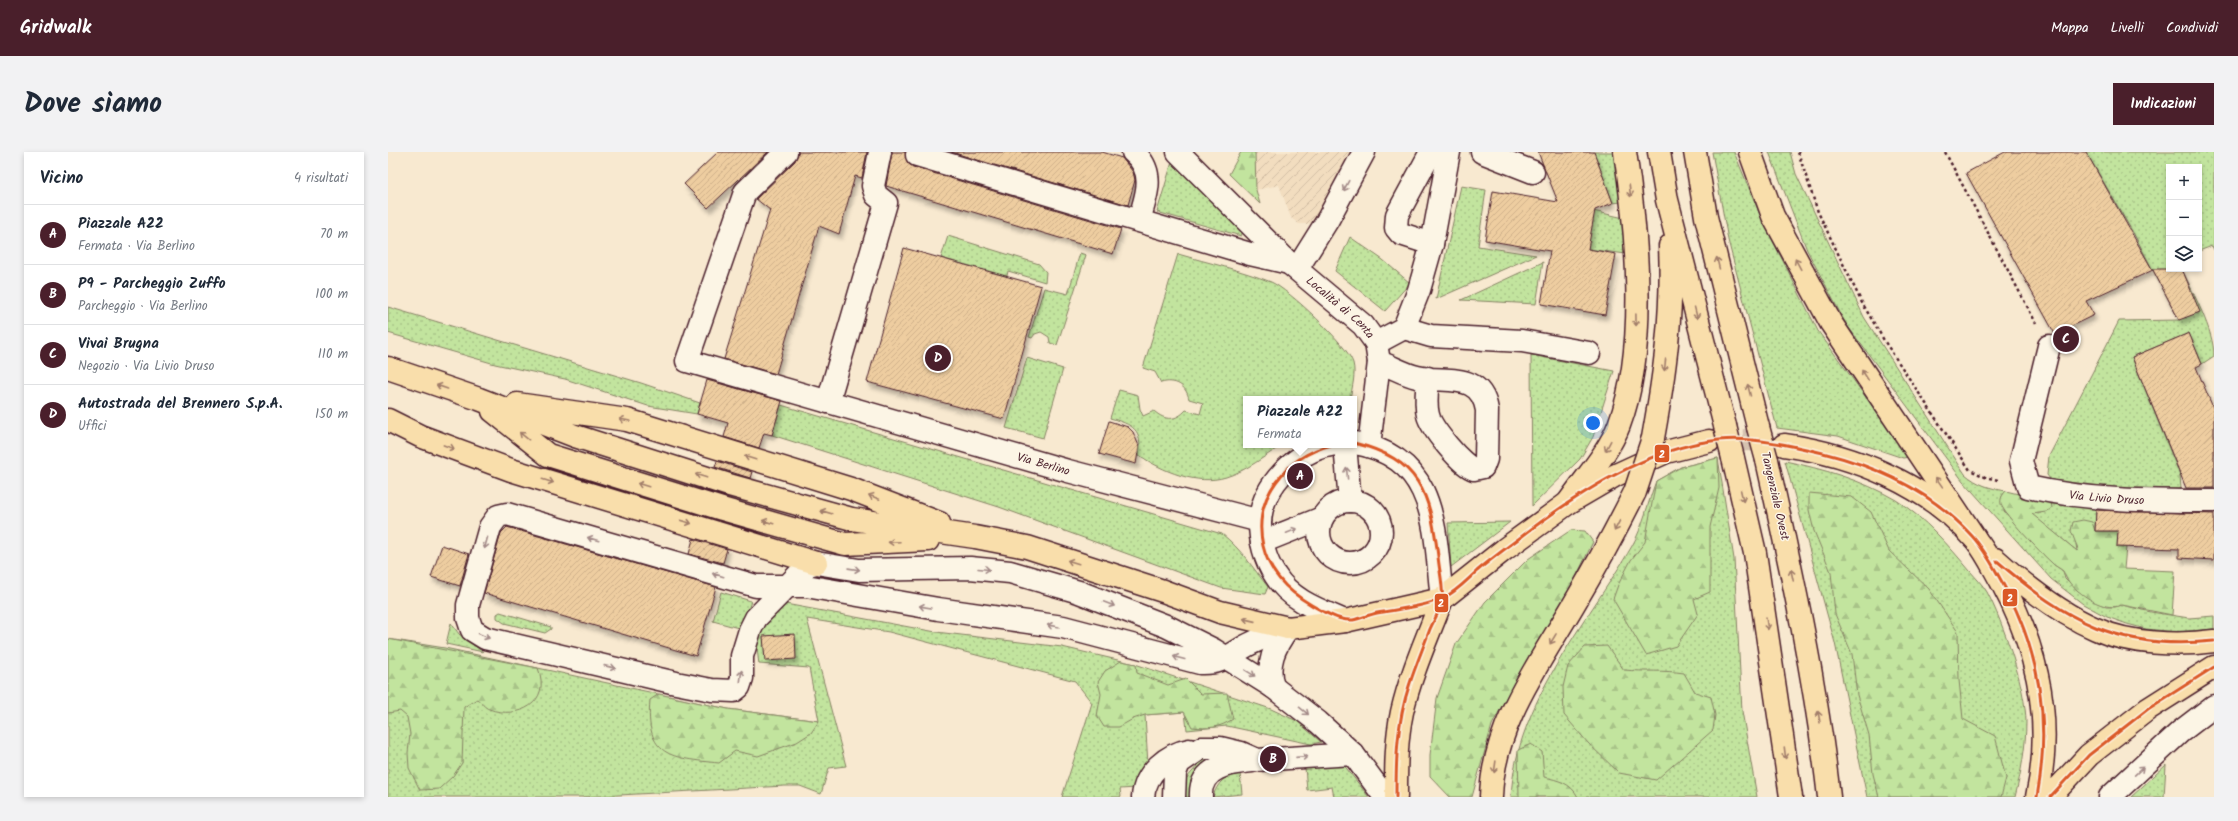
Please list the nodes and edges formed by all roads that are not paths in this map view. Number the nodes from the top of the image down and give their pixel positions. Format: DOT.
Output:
graph roads {
  1 [pos="786,152"];
  2 [pos="880,152"];
  3 [pos="1133,152"];
  4 [pos="1178,152"];
  5 [pos="1364,152"];
  6 [pos="1431,152"];
  7 [pos="1449,152"];
  8 [pos="1625,152"];
  9 [pos="1659,152"];
  10 [pos="1695,152"];
  11 [pos="1750,152"];
  12 [pos="1487,153"];
  13 [pos="917,155"];
  14 [pos="1533,172"];
  15 [pos="1668,200"];
  16 [pos="1139,220"];
  17 [pos="1432,244"];
  18 [pos="1293,266"];
  19 [pos="1404,328"];
  20 [pos="2049,346"];
  21 [pos="1378,352"];
  22 [pos="1589,353"];
  23 [pos="388,368"];
  24 [pos="1428,378"];
  25 [pos="478,399"];
  26 [pos="828,402"];
  27 [pos="388,420"];
  28 [pos="388,434"];
  29 [pos="420,436"];
  30 [pos="1709,441"];
  31 [pos="1361,445"];
  32 [pos="1784,445"];
  33 [pos="1321,448"];
  34 [pos="1344,448"];
  35 [pos="1350,501"];
  36 [pos="2214,501"];
  37 [pos="1568,503"];
  38 [pos="1322,518"];
  39 [pos="1260,521"];
  40 [pos="975,537"];
  41 [pos="1262,542"];
  42 [pos="1979,543"];
  43 [pos="816,563"];
  44 [pos="787,587"];
  45 [pos="1442,599"];
  46 [pos="1345,620"];
  47 [pos="1288,628"];
  48 [pos="2214,641"];
  49 [pos="1227,658"];
  50 [pos="2214,666"];
  51 [pos="1273,687"];
  52 [pos="2214,706"];
  53 [pos="1201,748"];
  54 [pos="1353,754"];
  55 [pos="1257,760"];
  56 [pos="1142,797"];
  57 [pos="1174,797"];
  58 [pos="1201,797"];
  59 [pos="1385,797"];
  60 [pos="1396,797"];
  61 [pos="1491,797"];
  62 [pos="1791,797"];
  63 [pos="1829,797"];
  64 [pos="2037,797"];
  65 [pos="2050,797"];
  66 [pos="2110,797"];
  1 -- 26 [label="street, Via Berlino"];
  2 -- 26 [label="street"];
  3 -- 16 [label="street"];
  4 -- 18 [label="street, Località di Centa"];
  5 -- 18 [label="street, Località di Centa, one-way"];
  6 -- 17 [label="street"];
  7 -- 17 [label="street"];
  8 -- 37 [label="main road, one-way"];
  9 -- 15 [label="main road"];
  63 -- 10 [label="main road, Tangenziale Ovest, one-way, bridge"];
  42 -- 11 [label="main road, one-way"];
  12 -- 14 [label="street"];
  13 -- 16 [label="street"];
  15 -- 61 [label="main road, one-way, bridge"];
  15 -- 62 [label="main road, one-way, bridge"];
  16 -- 18 [label="street"];
  17 -- 19 [label="street"];
  18 -- 21 [label="street, Località di Centa"];
  19 -- 21 [label="street"];
  19 -- 22 [label="street"];
  20 -- 36 [label="street, Via Livio Druso"];
  21 -- 24 [label="street"];
  21 -- 31 [label="street"];
  25 -- 23 [label="main road, one-way"];
  40 -- 25 [label="main road, one-way"];
  40 -- 25 [label="main road, one-way"];
  26 -- 39 [label="street, Via Berlino"];
  27 -- 29 [label="main road"];
  28 -- 29 [label="main road"];
  29 -- 43 [label="main road, one-way"];
  30 -- 37 [label="main road"];
  31 -- 45 [label="street"];
  32 -- 42 [label="main road"];
  33 -- 39 [label="street"];
  35 -- 34 [label="street, one-way"];
  35 -- 38 [label="street"];
  35 -- 38 [label="street"];
  37 -- 45 [label="main road"];
  41 -- 38 [label="street, one-way"];
  39 -- 41 [label="street"];
  47 -- 40 [label="main road, one-way"];
  41 -- 46 [label="street"];
  42 -- 48 [label="main road"];
  42 -- 64 [label="main road"];
  43 -- 44 [label="street"];
  43 -- 49 [label="street, one-way"];
  44 -- 44 [label="street, one-way"];
  49 -- 44 [label="street, one-way"];
  45 -- 46 [label="main road"];
  45 -- 60 [label="main road"];
  46 -- 47 [label="main road"];
  47 -- 49 [label="street"];
  47 -- 51 [label="street"];
  49 -- 51 [label="street, one-way"];
  50 -- 65 [label="main road"];
  51 -- 54 [label="street, one-way"];
  66 -- 52 [label="street, one-way"];
  53 -- 55 [label="street"];
  53 -- 56 [label="street"];
  53 -- 57 [label="street"];
  55 -- 54 [label="street, one-way"];
  54 -- 59 [label="street"];
  55 -- 58 [label="street"];
}
